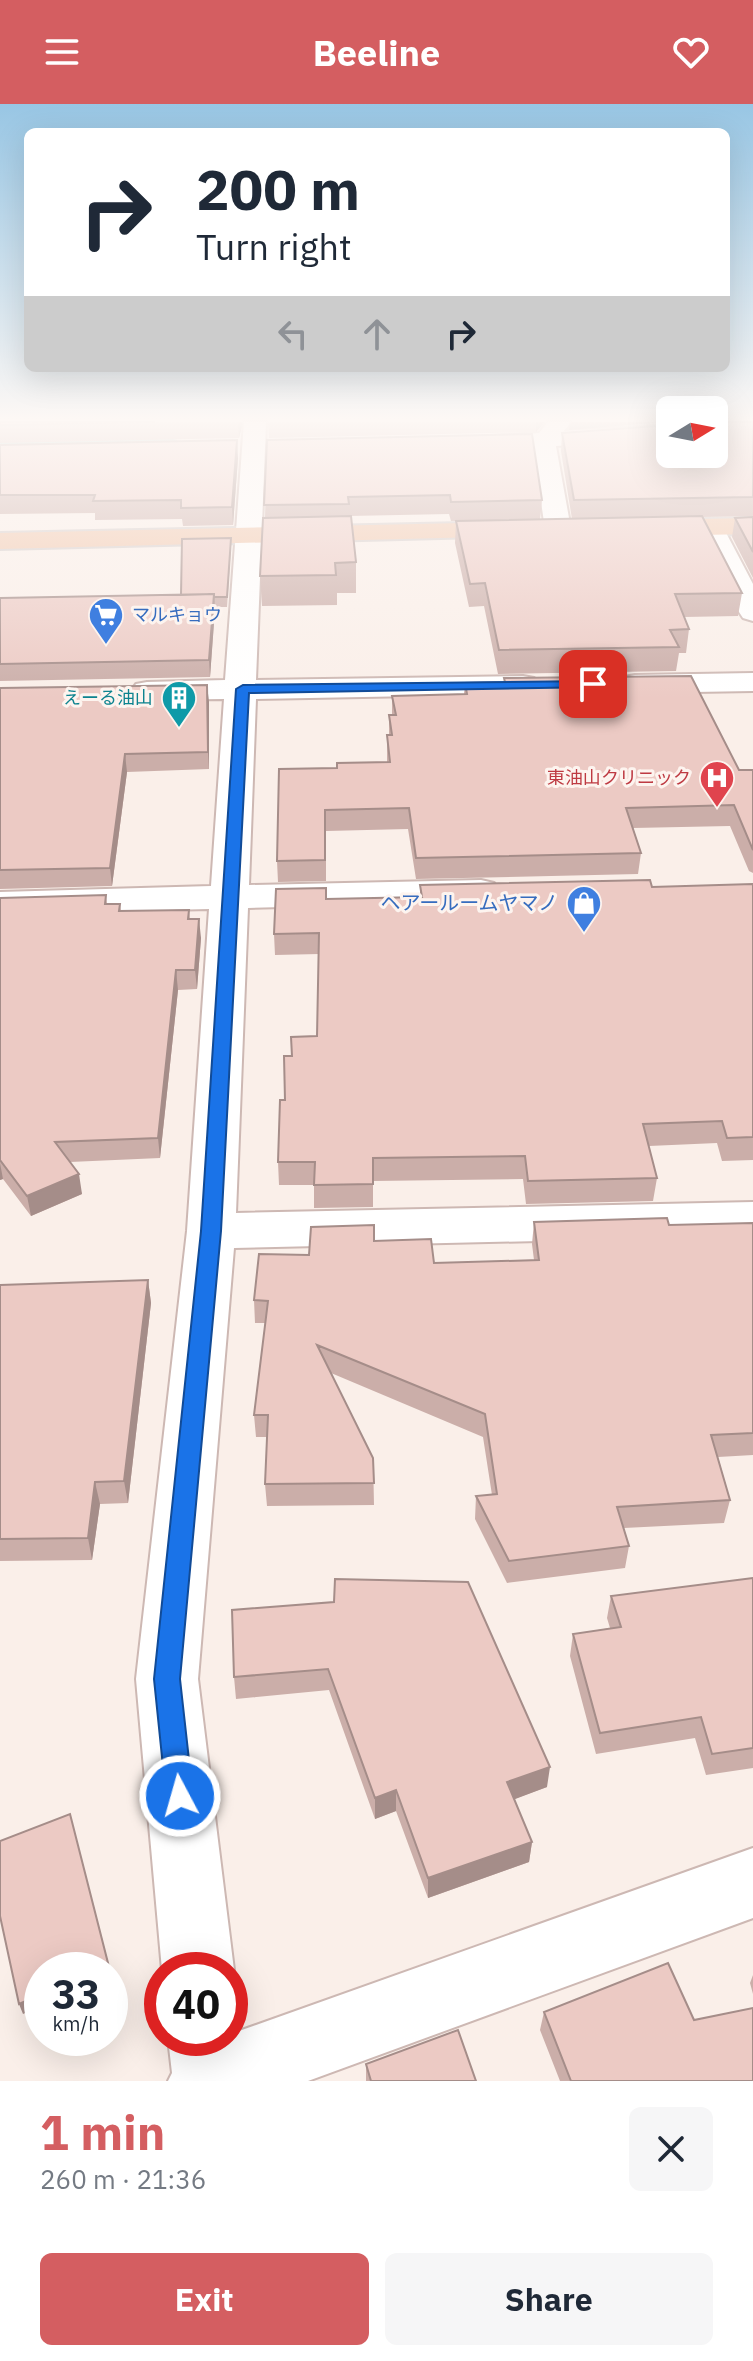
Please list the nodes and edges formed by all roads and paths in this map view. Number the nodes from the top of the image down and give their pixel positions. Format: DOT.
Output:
graph roads {
  1 [pos="252,514"];
  2 [pos="557,514"];
  3 [pos="753,526"];
  4 [pos="710,527"];
  5 [pos="558,529"];
  6 [pos="589,529"];
  7 [pos="619,529"];
  8 [pos="250,537"];
  9 [pos="0,541"];
  10 [pos="753,612"];
  11 [pos="753,682"];
  12 [pos="609,684"];
  13 [pos="546,685"];
  14 [pos="243,689"];
  15 [pos="121,691"];
  16 [pos="515,890"];
  17 [pos="230,896"];
  18 [pos="0,903"];
  19 [pos="753,1219"];
  20 [pos="211,1231"];
  21 [pos="753,1883"];
  22 [pos="196,1952"];
  23 [pos="208,2070"];
  1 -- 8 [label="street"];
  2 -- 5 [label="street"];
  3 -- 4 [label="main road"];
  4 -- 7 [label="main road"];
  4 -- 10 [label="street"];
  5 -- 6 [label="main road"];
  5 -- 8 [label="main road"];
  8 -- 9 [label="main road"];
  8 -- 14 [label="street"];
  11 -- 12 [label="street"];
  13 -- 14 [label="street"];
  14 -- 15 [label="street"];
  14 -- 17 [label="street"];
  16 -- 17 [label="street"];
  17 -- 18 [label="street"];
  17 -- 20 [label="street"];
  19 -- 20 [label="street"];
  20 -- 22 [label="street"];
  21 -- 23 [label="street"];
}
